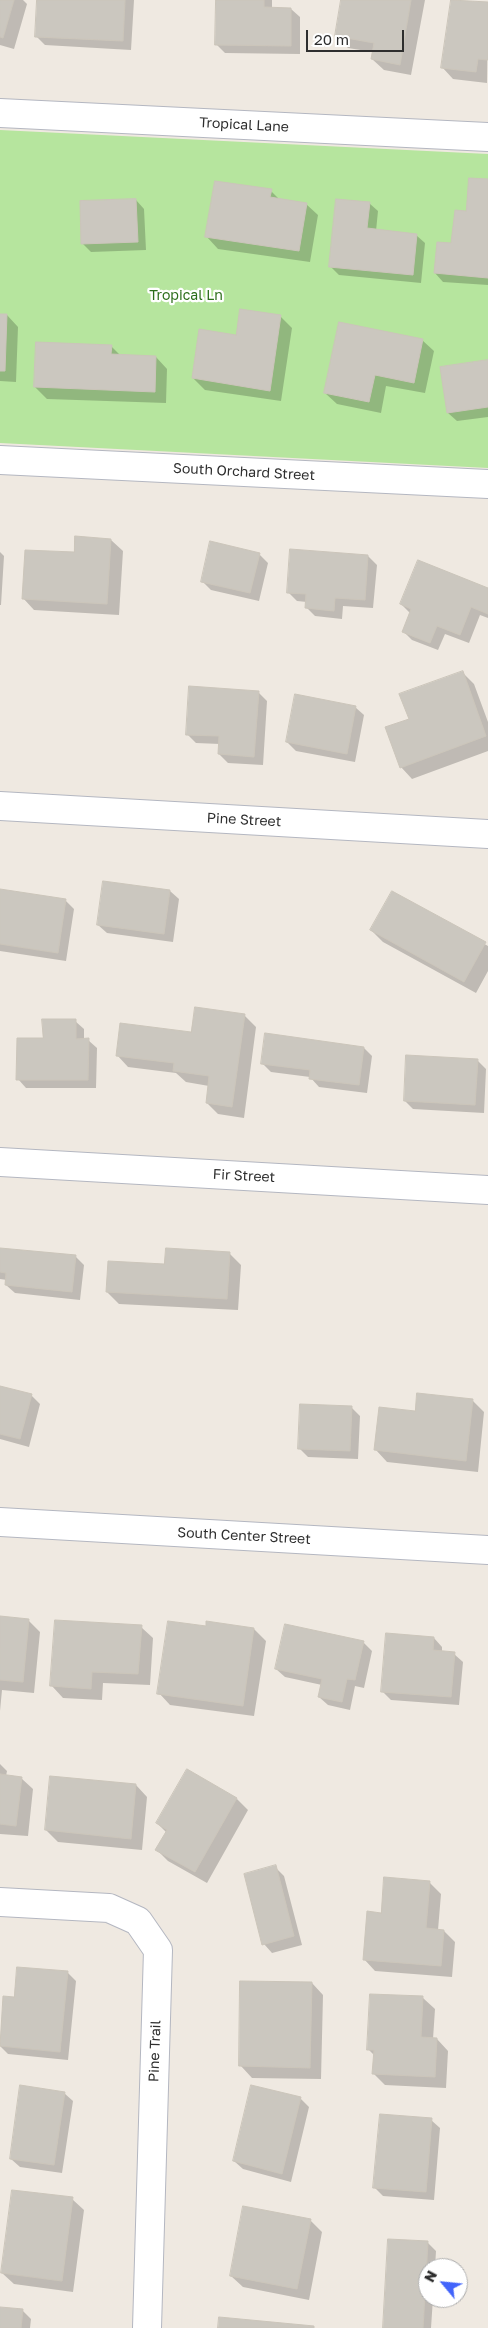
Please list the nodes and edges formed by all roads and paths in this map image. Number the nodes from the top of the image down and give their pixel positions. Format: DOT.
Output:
graph roads {
  1 [pos="0,113"];
  2 [pos="488,137"];
  3 [pos="0,460"];
  4 [pos="488,484"];
  5 [pos="0,806"];
  6 [pos="488,834"];
  7 [pos="0,1162"];
  8 [pos="488,1190"];
  9 [pos="0,1522"];
  10 [pos="488,1550"];
  11 [pos="0,1902"];
  12 [pos="147,2328"];
  1 -- 2 [label="street, Tropical Lane"];
  3 -- 4 [label="street, South Orchard Street"];
  5 -- 6 [label="street, Pine Street"];
  7 -- 8 [label="street, Fir Street"];
  9 -- 10 [label="street, South Center Street"];
  11 -- 12 [label="street, Pine Trail"];
}
